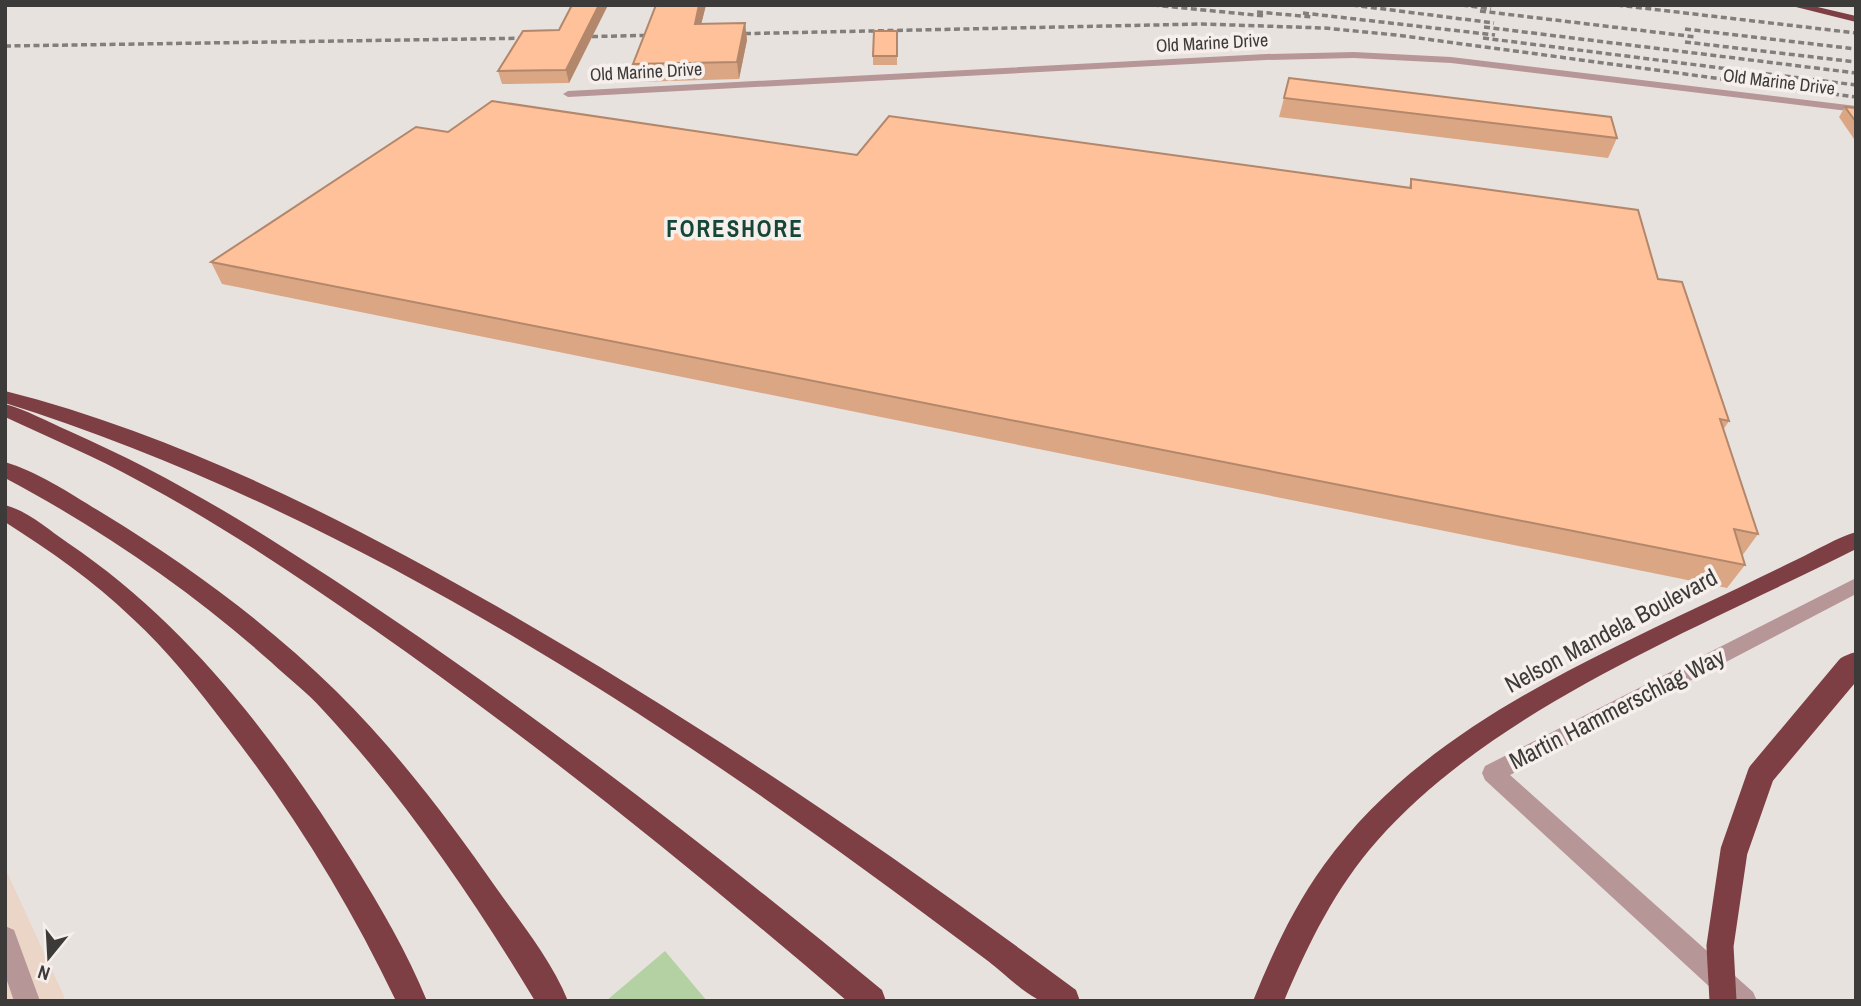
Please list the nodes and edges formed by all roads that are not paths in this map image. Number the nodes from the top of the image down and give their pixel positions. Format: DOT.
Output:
graph roads {
  1 [pos="1793,5"];
  2 [pos="1856,19"];
  3 [pos="568,94"];
  4 [pos="1856,109"];
  5 [pos="5,397"];
  6 [pos="5,410"];
  7 [pos="5,469"];
  8 [pos="5,512"];
  9 [pos="1856,540"];
  10 [pos="1856,585"];
  11 [pos="1856,666"];
  12 [pos="5,938"];
  13 [pos="27,1001"];
  14 [pos="412,1001"];
  15 [pos="553,1001"];
  16 [pos="871,1001"];
  17 [pos="1065,1001"];
  18 [pos="1268,1001"];
  19 [pos="1723,1001"];
  20 [pos="1744,1001"];
  1 -- 2 [label="highway"];
  3 -- 4 [label="street, Old Marine Drive"];
  5 -- 17 [label="highway"];
  6 -- 16 [label="highway"];
  7 -- 15 [label="highway"];
  8 -- 14 [label="highway"];
  9 -- 18 [label="highway, Nelson Mandela Boulevard"];
  10 -- 20 [label="street, Martin Hammerschlag Way"];
  11 -- 19 [label="highway, bridge"];
  12 -- 13 [label="street"];
}
